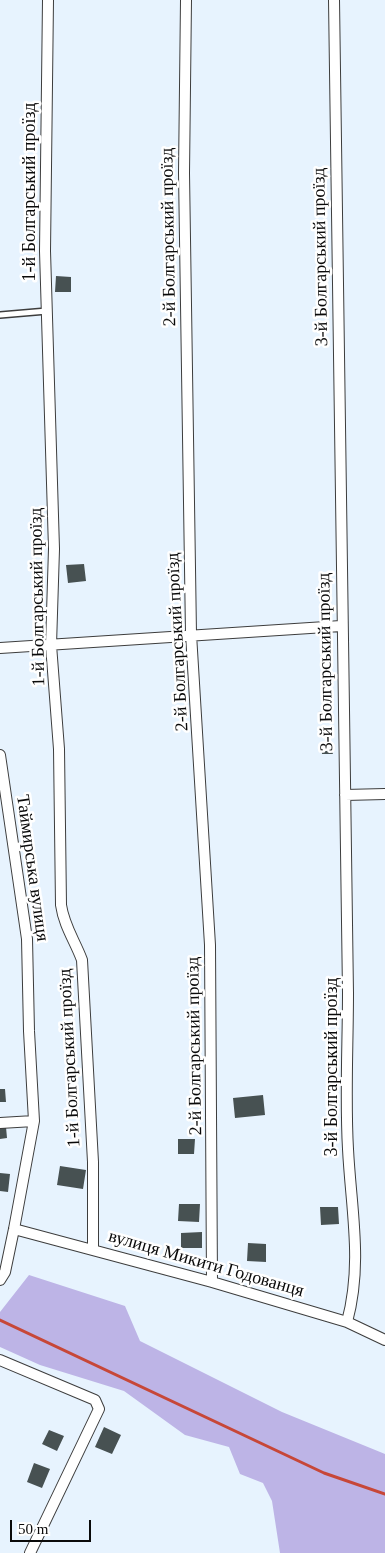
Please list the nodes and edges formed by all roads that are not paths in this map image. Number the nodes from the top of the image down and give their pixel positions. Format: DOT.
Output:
graph roads {
  1 [pos="48,0"];
  2 [pos="186,0"];
  3 [pos="334,0"];
  4 [pos="48,311"];
  5 [pos="0,315"];
  6 [pos="342,626"];
  7 [pos="191,634"];
  8 [pos="51,645"];
  9 [pos="0,648"];
  10 [pos="0,755"];
  11 [pos="385,794"];
  12 [pos="344,795"];
  13 [pos="34,1121"];
  14 [pos="0,1123"];
  15 [pos="14,1229"];
  16 [pos="92,1249"];
  17 [pos="2,1274"];
  18 [pos="212,1282"];
  19 [pos="347,1322"];
  20 [pos="385,1340"];
  21 [pos="0,1360"];
  22 [pos="30,1553"];
  1 -- 4 [label="street, 1-й Болгарський проїзд"];
  2 -- 7 [label="street, 2-й Болгарський проїзд"];
  3 -- 6 [label="street, 3-й Болгарський проїзд"];
  4 -- 5 [label="lane"];
  4 -- 8 [label="street, 1-й Болгарський проїзд"];
  6 -- 7 [label="street"];
  6 -- 12 [label="street, 3-й Болгарський проїзд"];
  7 -- 8 [label="street"];
  7 -- 18 [label="street, 2-й Болгарський проїзд"];
  8 -- 9 [label="street"];
  8 -- 16 [label="street, 1-й Болгарський проїзд"];
  10 -- 13 [label="street, Таймирська вулиця"];
  11 -- 12 [label="street"];
  12 -- 19 [label="street, 3-й Болгарський проїзд"];
  13 -- 14 [label="street"];
  13 -- 15 [label="street, Таймирська вулиця"];
  15 -- 16 [label="street, вулиця Микити Годованця"];
  15 -- 17 [label="street, Таймирська вулиця"];
  16 -- 18 [label="street, вулиця Микити Годованця"];
  18 -- 19 [label="street, вулиця Микити Годованця"];
  19 -- 20 [label="street, вулиця Микити Годованця"];
  21 -- 22 [label="street"];
}
